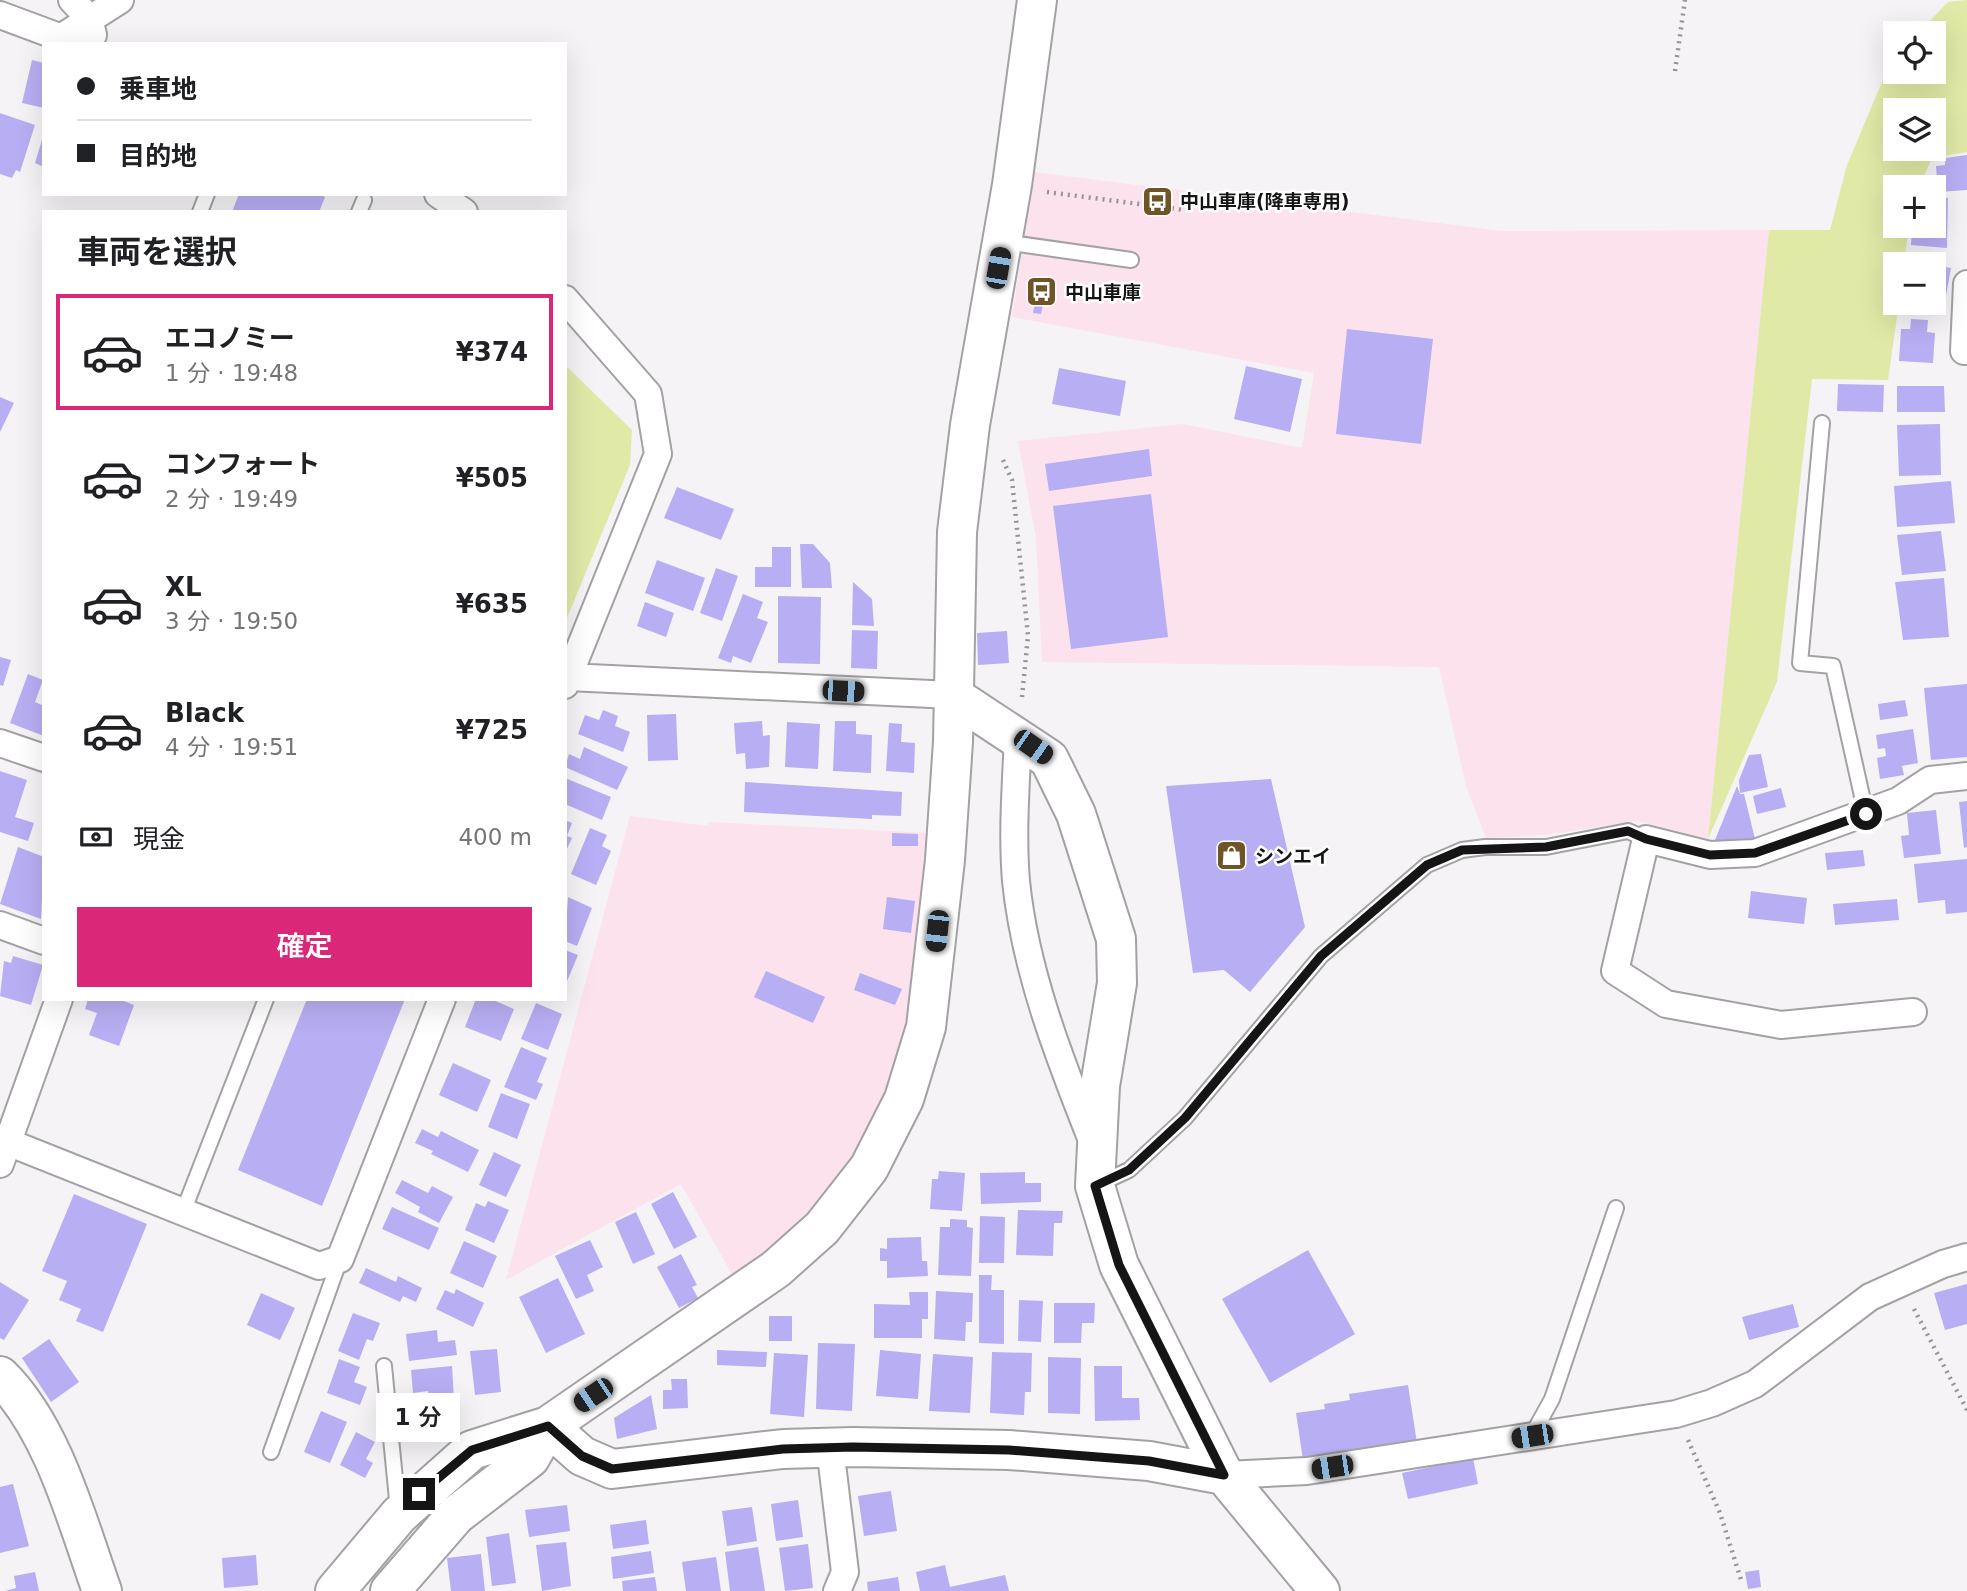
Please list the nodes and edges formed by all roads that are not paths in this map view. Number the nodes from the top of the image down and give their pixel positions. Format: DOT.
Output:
graph roads {
  1 [pos="120,0"];
  2 [pos="1037,0"];
  3 [pos="81,9"];
  4 [pos="0,15"];
  5 [pos="70,41"];
  6 [pos="94,42"];
  7 [pos="441,196"];
  8 [pos="461,210"];
  9 [pos="1003,242"];
  10 [pos="1131,260"];
  11 [pos="1967,284"];
  12 [pos="567,301"];
  13 [pos="1967,351"];
  14 [pos="1822,423"];
  15 [pos="567,681"];
  16 [pos="952,695"];
  17 [pos="1018,736"];
  18 [pos="0,743"];
  19 [pos="42,757"];
  20 [pos="1967,776"];
  21 [pos="1866,814"];
  22 [pos="1646,839"];
  23 [pos="0,925"];
  24 [pos="42,940"];
  25 [pos="58,1001"];
  26 [pos="265,1001"];
  27 [pos="441,1001"];
  28 [pos="1913,1012"];
  29 [pos="3,1148"];
  30 [pos="1095,1168"];
  31 [pos="1616,1208"];
  32 [pos="183,1212"];
  33 [pos="1967,1257"];
  34 [pos="340,1259"];
  35 [pos="384,1366"];
  36 [pos="0,1376"];
  37 [pos="548,1426"];
  38 [pos="1532,1436"];
  39 [pos="830,1447"];
  40 [pos="271,1452"];
  41 [pos="1224,1475"];
  42 [pos="399,1515"];
  43 [pos="396,1588"];
  44 [pos="102,1591"];
  45 [pos="335,1591"];
  46 [pos="837,1591"];
  47 [pos="1320,1591"];
  1 -- 3 [label="street"];
  2 -- 9 [label="street"];
  3 -- 5 [label="street"];
  3 -- 6 [label="street"];
  4 -- 5 [label="street"];
  7 -- 8 [label="street"];
  9 -- 10 [label="lane"];
  9 -- 16 [label="street"];
  11 -- 13 [label="street"];
  12 -- 15 [label="street"];
  14 -- 21 [label="lane"];
  15 -- 16 [label="street"];
  16 -- 17 [label="street"];
  16 -- 37 [label="street"];
  17 -- 30 [label="street"];
  17 -- 30 [label="street"];
  18 -- 19 [label="street"];
  20 -- 21 [label="street"];
  21 -- 22 [label="street"];
  22 -- 28 [label="street"];
  22 -- 30 [label="lane"];
  23 -- 24 [label="street"];
  25 -- 29 [label="street"];
  26 -- 32 [label="lane"];
  27 -- 34 [label="street"];
  29 -- 32 [label="street"];
  30 -- 41 [label="street"];
  31 -- 38 [label="lane"];
  32 -- 34 [label="street"];
  33 -- 38 [label="street"];
  34 -- 40 [label="lane"];
  35 -- 42 [label="lane"];
  36 -- 44 [label="street"];
  37 -- 39 [label="street"];
  37 -- 42 [label="street"];
  37 -- 43 [label="street"];
  38 -- 41 [label="street"];
  39 -- 41 [label="street"];
  39 -- 46 [label="street"];
  41 -- 47 [label="street"];
  42 -- 45 [label="street"];
}
